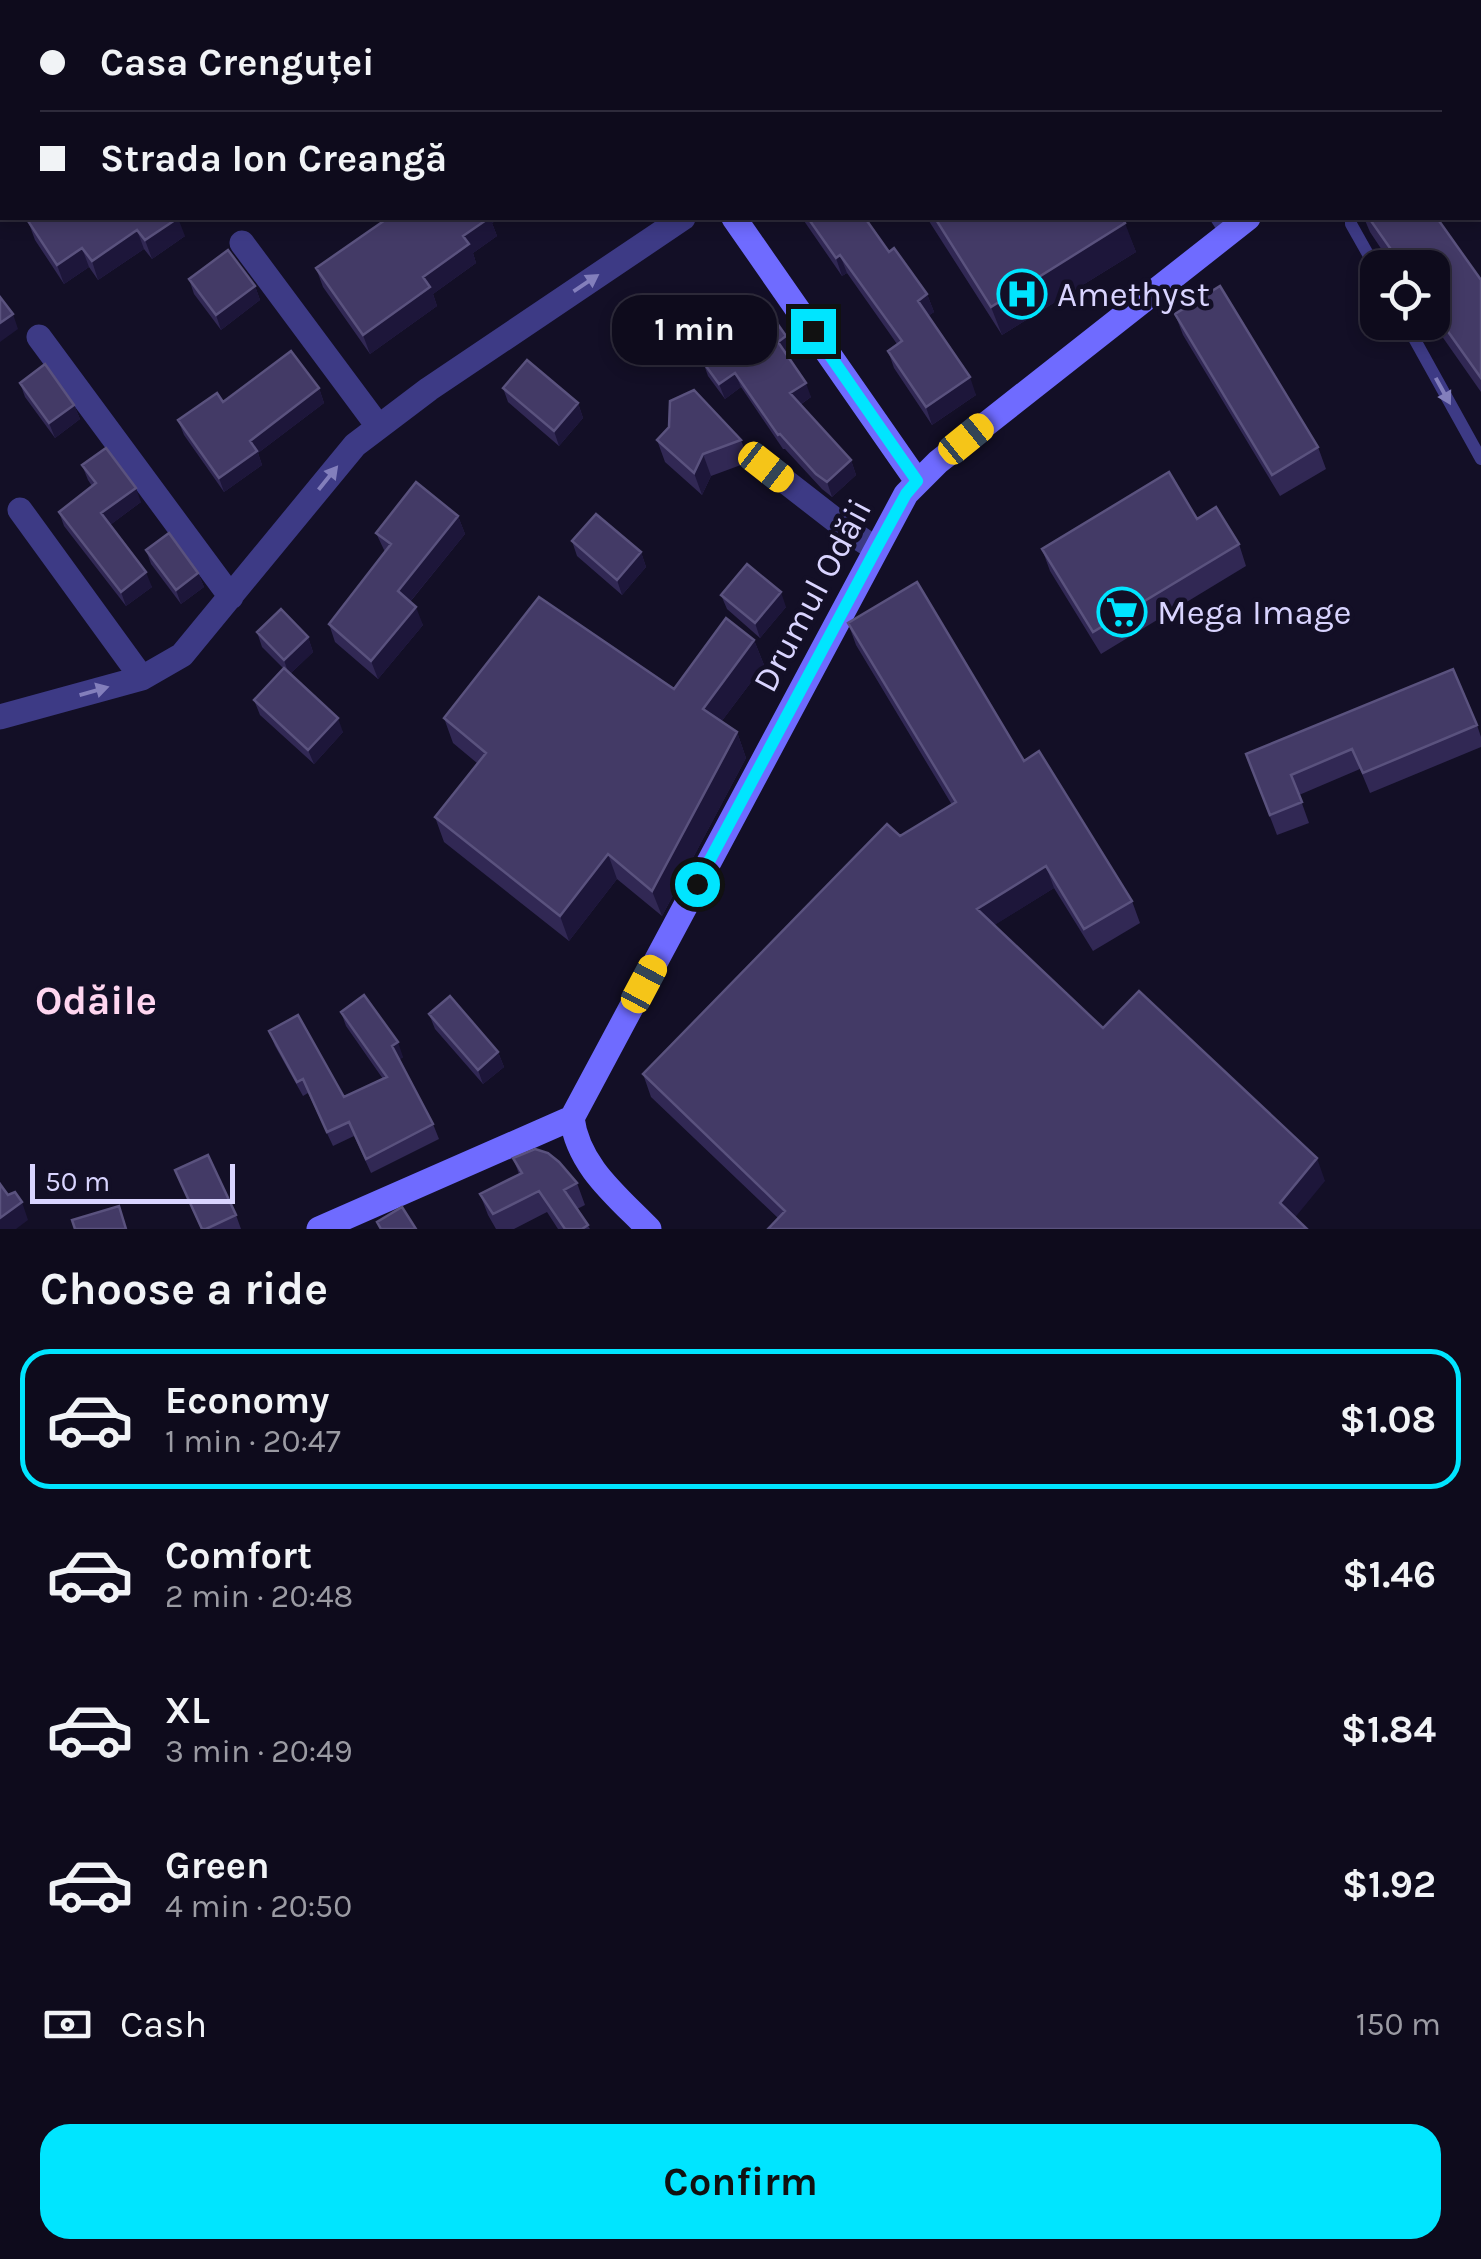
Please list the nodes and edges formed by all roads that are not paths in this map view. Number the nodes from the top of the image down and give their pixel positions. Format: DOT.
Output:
graph roads {
  1 [pos="680,220"];
  2 [pos="735,220"];
  3 [pos="1351,220"];
  4 [pos="1222,226"];
  5 [pos="242,243"];
  6 [pos="1366,250"];
  7 [pos="40,337"];
  8 [pos="1416,340"];
  9 [pos="378,426"];
  10 [pos="1481,459"];
  11 [pos="766,467"];
  12 [pos="917,481"];
  13 [pos="20,510"];
  14 [pos="876,549"];
  15 [pos="232,597"];
  16 [pos="142,678"];
  17 [pos="0,718"];
  18 [pos="572,1118"];
  19 [pos="320,1229"];
  20 [pos="649,1229"];
  9 -- 1 [label="street, one-way"];
  2 -- 12 [label="street"];
  3 -- 6 [label="lane"];
  4 -- 12 [label="street, Drumul Odăii"];
  5 -- 9 [label="street"];
  7 -- 15 [label="street"];
  8 -- 10 [label="lane, one-way"];
  15 -- 9 [label="street, one-way"];
  11 -- 14 [label="street"];
  12 -- 14 [label="street, Drumul Odăii"];
  13 -- 16 [label="street"];
  14 -- 18 [label="street, Drumul Odăii"];
  15 -- 16 [label="street"];
  17 -- 16 [label="street, one-way"];
  18 -- 19 [label="street"];
  18 -- 20 [label="street"];
}
